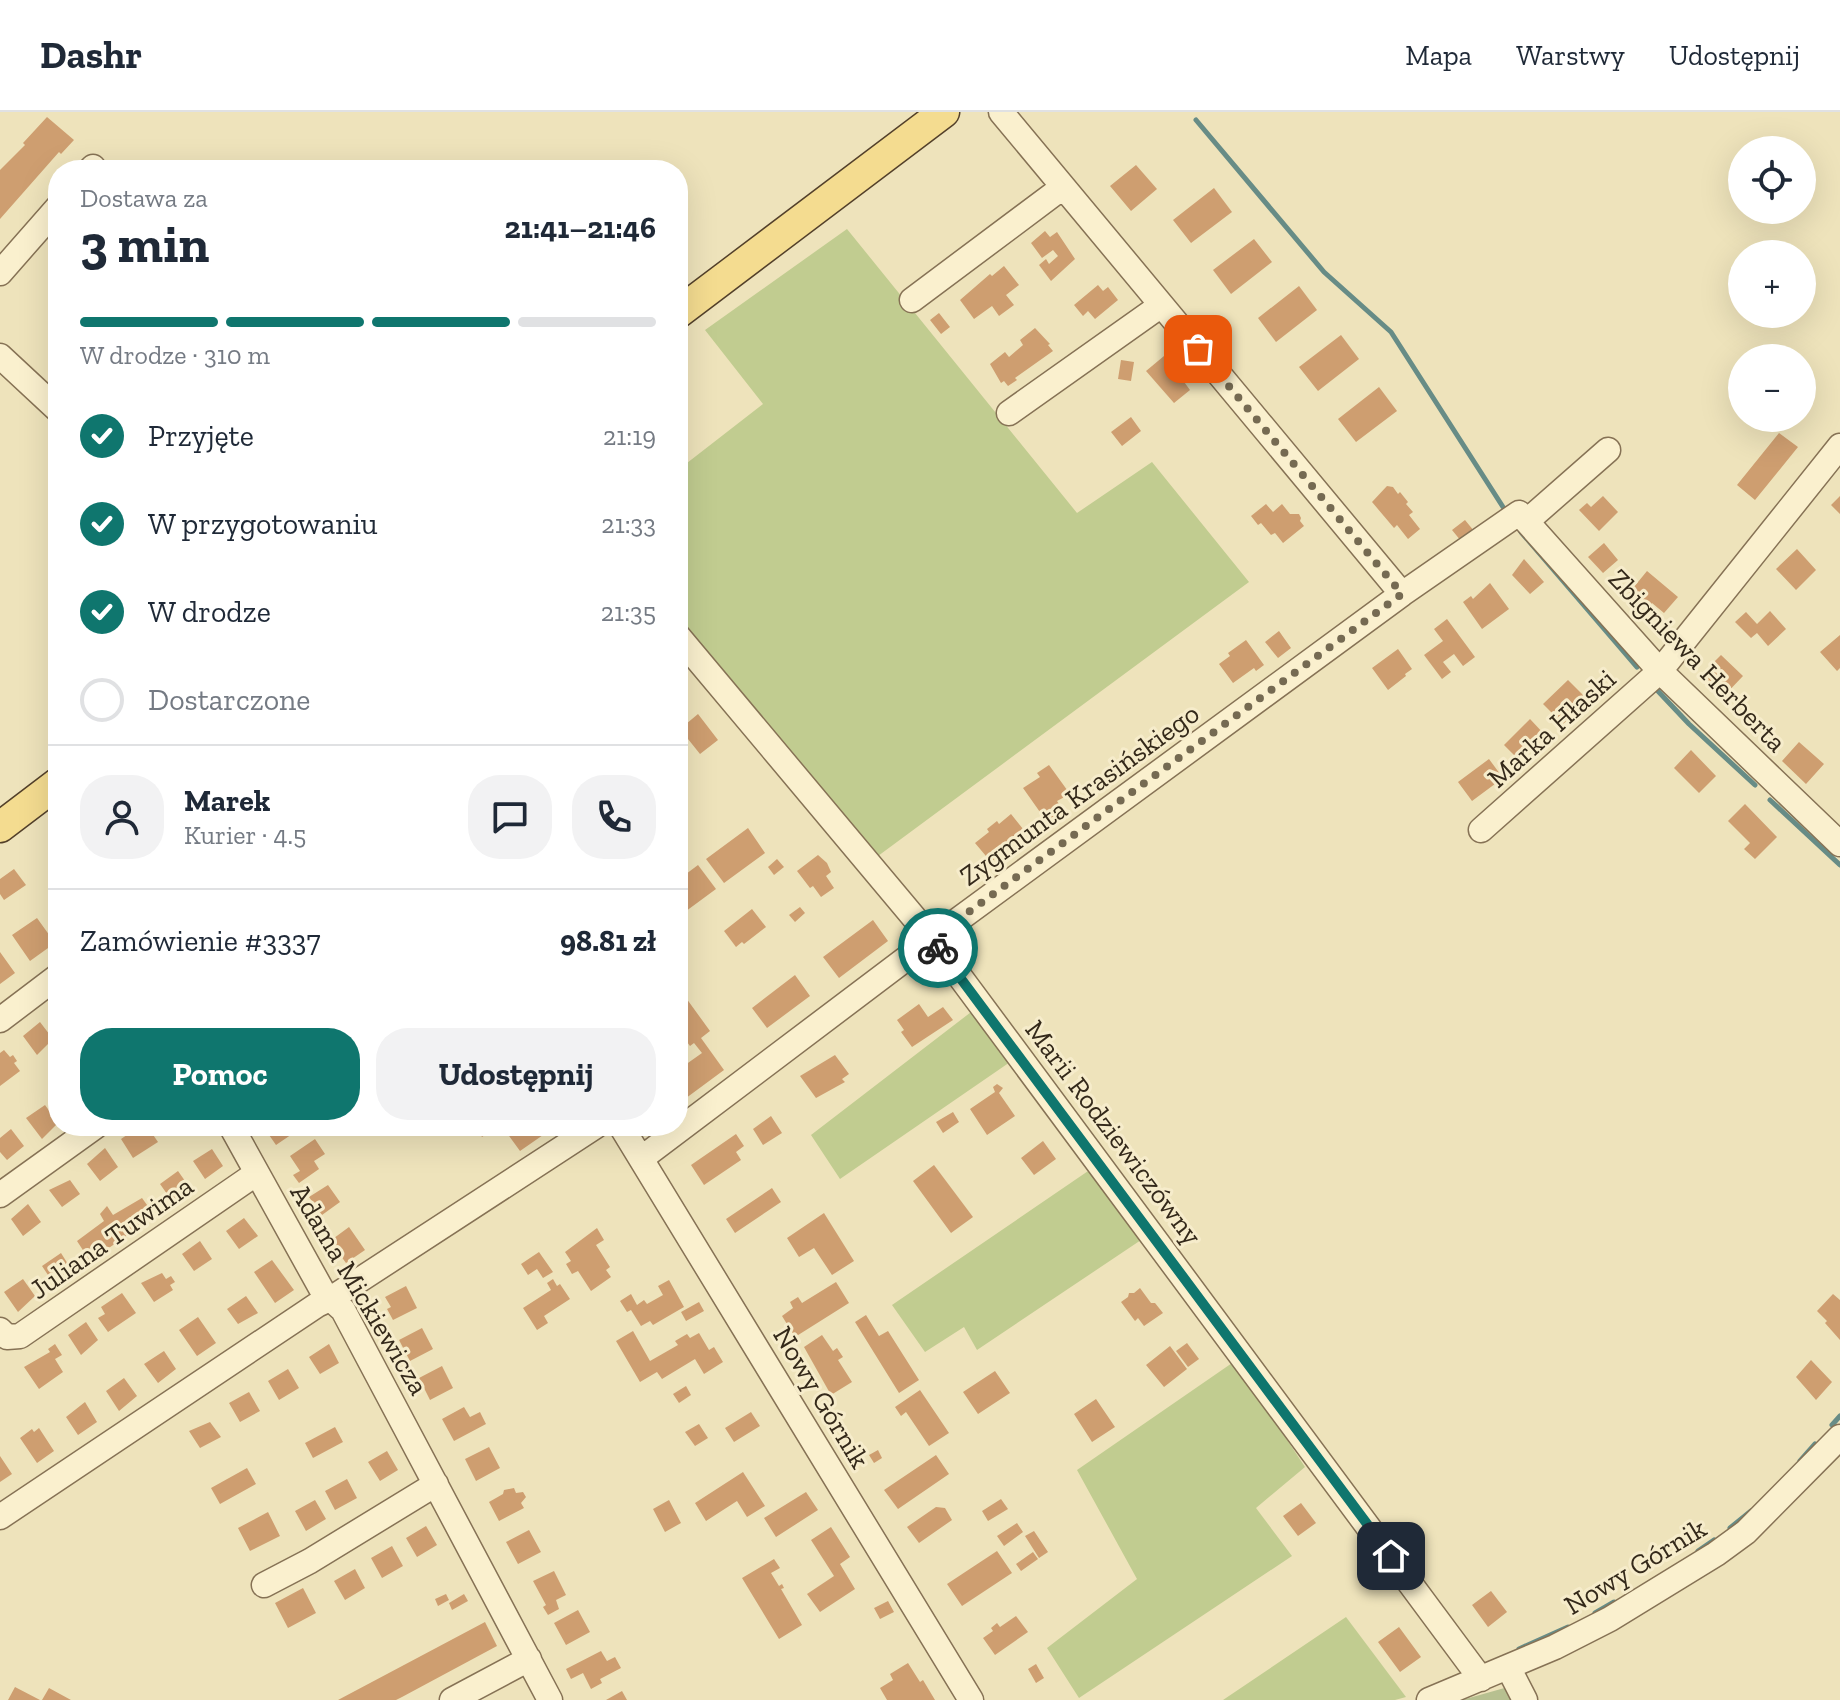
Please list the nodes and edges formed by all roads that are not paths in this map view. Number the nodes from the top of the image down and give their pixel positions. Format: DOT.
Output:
graph roads {
  1 [pos="944,112"];
  2 [pos="1001,112"];
  3 [pos="1063,187"];
  4 [pos="48,218"];
  5 [pos="0,273"];
  6 [pos="912,300"];
  7 [pos="688,305"];
  8 [pos="1160,306"];
  9 [pos="0,356"];
  10 [pos="48,401"];
  11 [pos="1009,413"];
  12 [pos="1840,446"];
  13 [pos="1608,450"];
  14 [pos="1523,517"];
  15 [pos="1402,594"];
  16 [pos="688,648"];
  17 [pos="1660,671"];
  18 [pos="48,799"];
  19 [pos="0,827"];
  20 [pos="1481,830"];
  21 [pos="1840,844"];
  22 [pos="932,939"];
  23 [pos="48,984"];
  24 [pos="0,1020"];
  25 [pos="688,1123"];
  26 [pos="82,1136"];
  27 [pos="237,1136"];
  28 [pos="581,1136"];
  29 [pos="628,1136"];
  30 [pos="671,1136"];
  31 [pos="642,1158"];
  32 [pos="257,1173"];
  33 [pos="0,1195"];
  34 [pos="332,1298"];
  35 [pos="0,1330"];
  36 [pos="1840,1437"];
  37 [pos="436,1484"];
  38 [pos="0,1517"];
  39 [pos="264,1585"];
  40 [pos="529,1659"];
  41 [pos="1508,1667"];
  42 [pos="1481,1679"];
  43 [pos="452,1700"];
  44 [pos="550,1700"];
  45 [pos="971,1700"];
  46 [pos="1429,1700"];
  47 [pos="1525,1700"];
  1 -- 7 [label="main road"];
  2 -- 3 [label="street"];
  3 -- 6 [label="street"];
  3 -- 8 [label="street"];
  4 -- 5 [label="street"];
  8 -- 11 [label="street"];
  8 -- 15 [label="street"];
  9 -- 10 [label="street"];
  12 -- 17 [label="street, Marka Hłaski"];
  13 -- 14 [label="street, Zygmunta Krasińskiego"];
  14 -- 15 [label="street, Zygmunta Krasińskiego"];
  14 -- 17 [label="street, Zbigniewa Herberta"];
  15 -- 22 [label="street, Zygmunta Krasińskiego"];
  16 -- 22 [label="street, Marii Rodziewiczówny"];
  17 -- 20 [label="street, Marka Hłaski"];
  17 -- 21 [label="street, Zbigniewa Herberta"];
  18 -- 19 [label="main road"];
  22 -- 25 [label="street, Zygmunta Krasińskiego"];
  22 -- 42 [label="street, Marii Rodziewiczówny"];
  23 -- 24 [label="street"];
  26 -- 33 [label="street"];
  27 -- 32 [label="street, Adama Mickiewicza"];
  28 -- 34 [label="street"];
  29 -- 31 [label="street, Nowy Górnik"];
  30 -- 31 [label="street, Zygmunta Krasińskiego"];
  31 -- 45 [label="street, Nowy Górnik"];
  32 -- 34 [label="street, Adama Mickiewicza"];
  32 -- 35 [label="street, Juliana Tuwima"];
  34 -- 37 [label="street, Adama Mickiewicza"];
  34 -- 38 [label="street"];
  36 -- 41 [label="street, Nowy Górnik"];
  37 -- 39 [label="street"];
  37 -- 40 [label="street, Adama Mickiewicza"];
  40 -- 43 [label="street"];
  40 -- 44 [label="street, Adama Mickiewicza"];
  41 -- 42 [label="street, Nowy Górnik"];
  41 -- 47 [label="street"];
  42 -- 46 [label="street, Nowy Górnik"];
}
